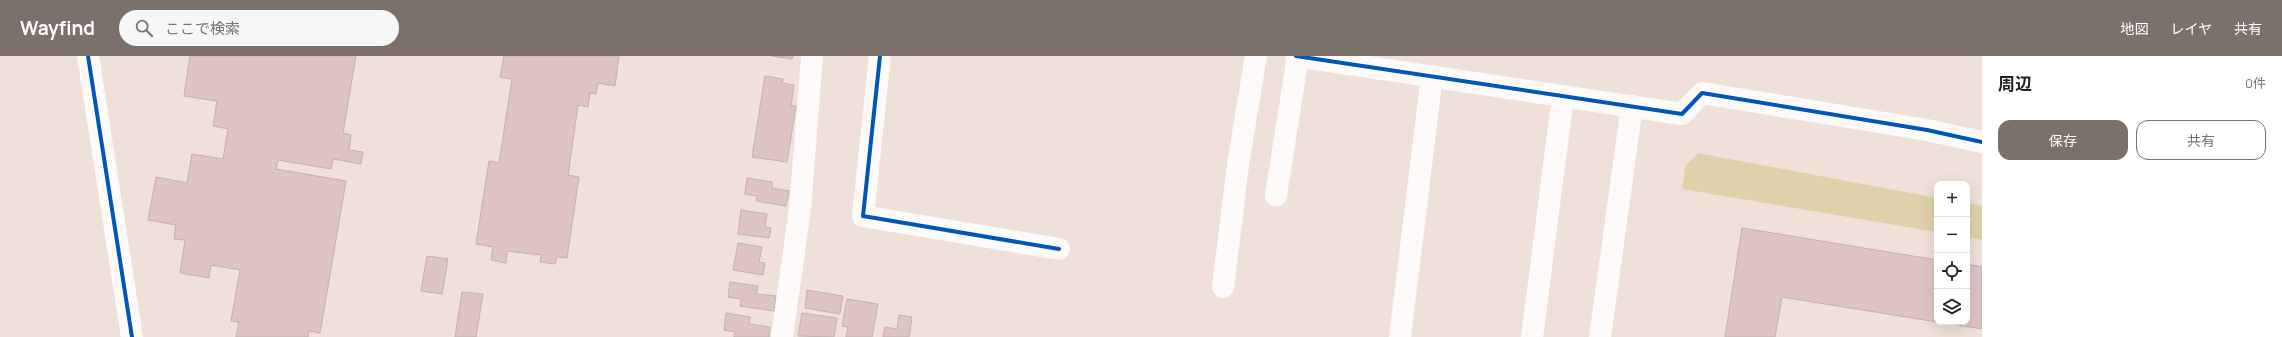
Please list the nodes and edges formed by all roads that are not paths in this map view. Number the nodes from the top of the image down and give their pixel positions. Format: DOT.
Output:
graph roads {
  1 [pos="88,56"];
  2 [pos="812,56"];
  3 [pos="880,56"];
  4 [pos="1256,56"];
  5 [pos="1297,56"];
  6 [pos="1432,76"];
  7 [pos="1563,96"];
  8 [pos="1632,106"];
  9 [pos="1982,142"];
  10 [pos="1276,195"];
  11 [pos="1059,249"];
  12 [pos="1222,287"];
  13 [pos="132,337"];
  14 [pos="782,337"];
  15 [pos="1400,337"];
  16 [pos="1532,337"];
  17 [pos="1600,337"];
  1 -- 13 [label="street"];
  2 -- 14 [label="street"];
  3 -- 11 [label="street"];
  4 -- 12 [label="street"];
  5 -- 6 [label="street"];
  5 -- 10 [label="street"];
  6 -- 7 [label="street"];
  6 -- 15 [label="street"];
  7 -- 8 [label="street"];
  7 -- 16 [label="street"];
  8 -- 9 [label="street"];
  8 -- 17 [label="street"];
}
